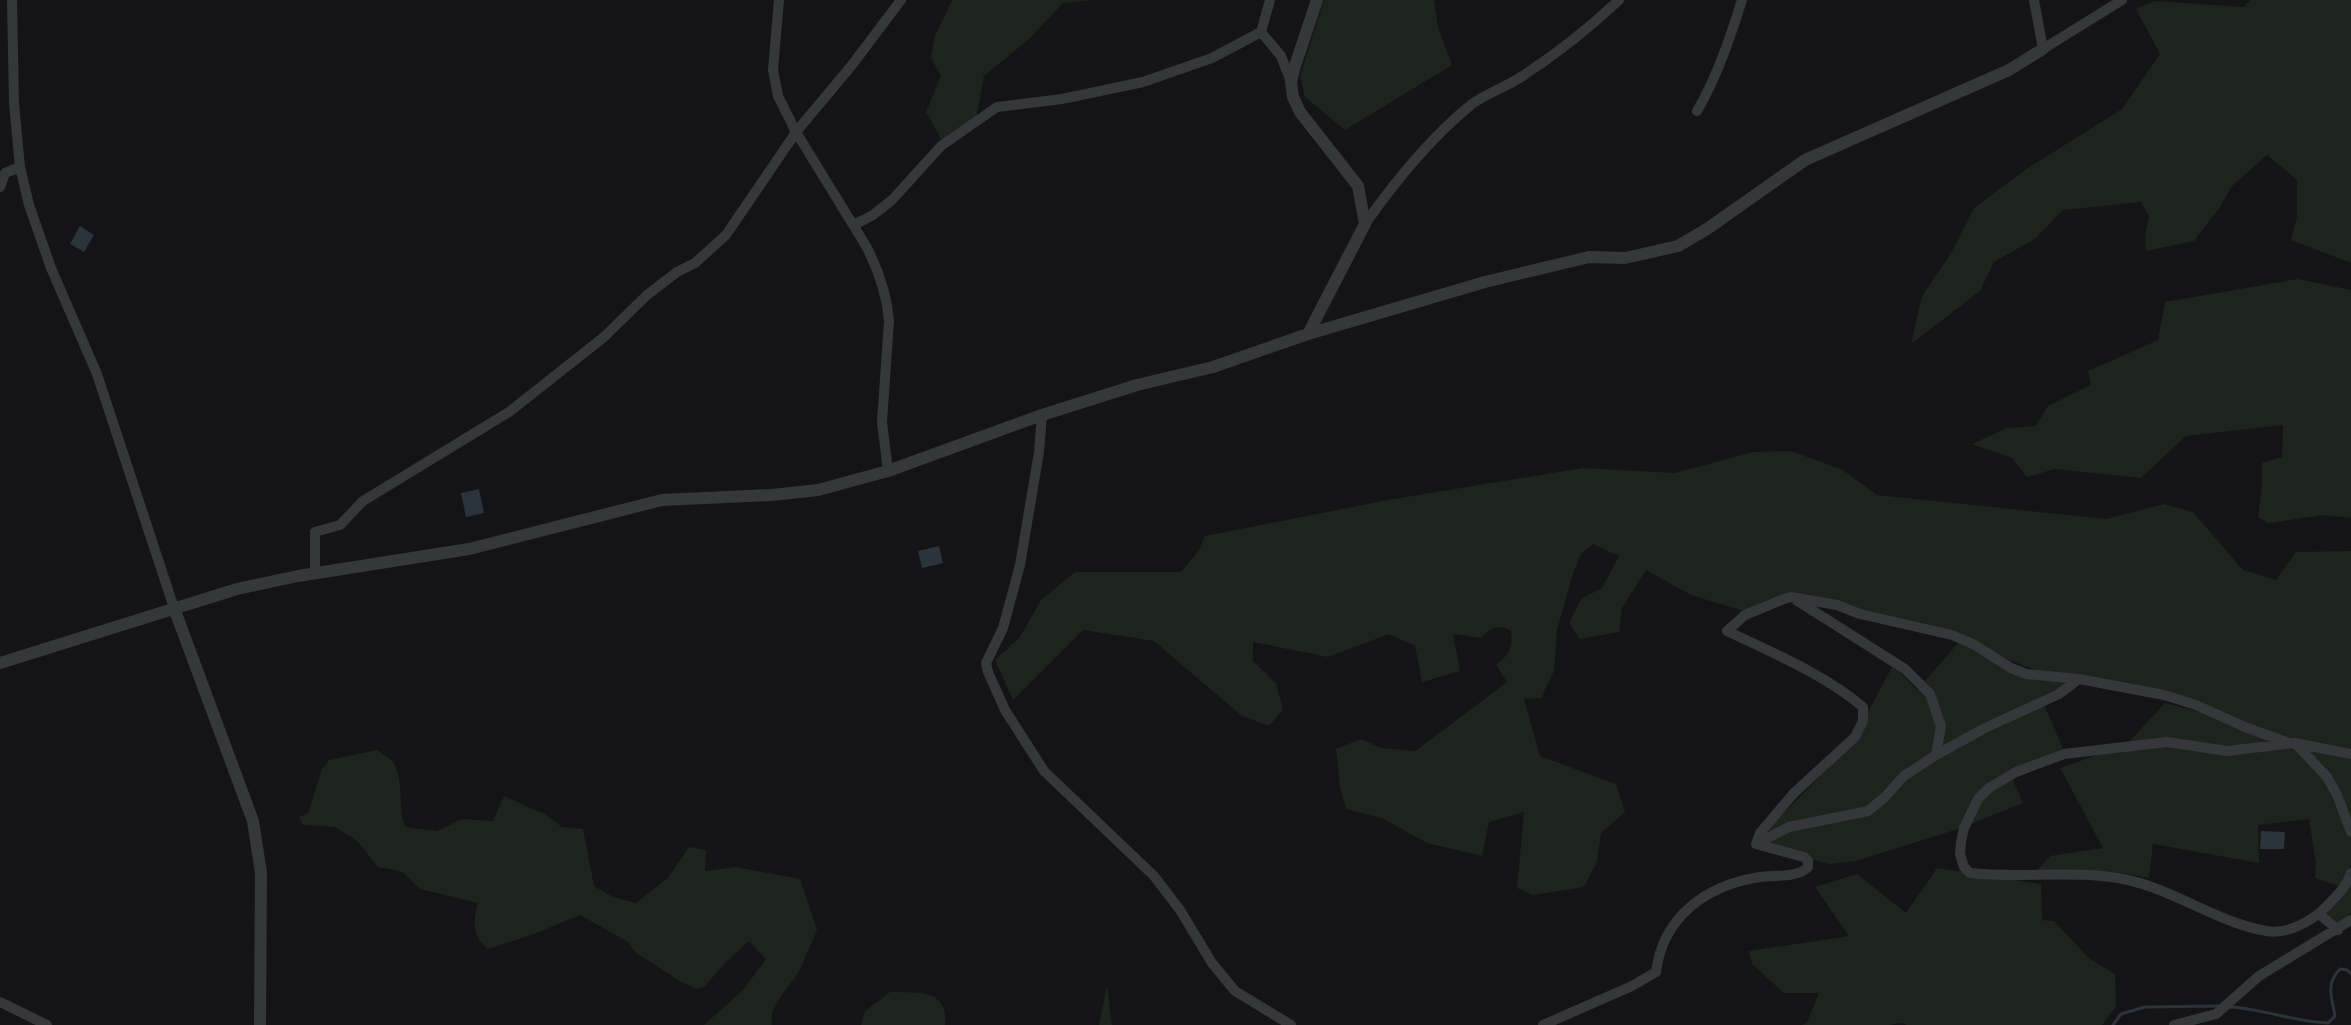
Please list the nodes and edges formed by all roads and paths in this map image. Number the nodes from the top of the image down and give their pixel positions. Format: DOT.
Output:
graph roads {
  1 [pos="12,0"];
  2 [pos="779,0"];
  3 [pos="901,0"];
  4 [pos="1270,0"];
  5 [pos="1317,0"];
  6 [pos="1619,0"];
  7 [pos="1742,0"];
  8 [pos="2034,0"];
  9 [pos="2122,0"];
  10 [pos="1261,32"];
  11 [pos="2043,49"];
  12 [pos="1291,82"];
  13 [pos="1697,111"];
  14 [pos="796,132"];
  15 [pos="20,167"];
  16 [pos="0,187"];
  17 [pos="1365,224"];
  18 [pos="854,225"];
  19 [pos="1308,334"];
  20 [pos="1042,415"];
  21 [pos="888,471"];
  22 [pos="315,573"];
  23 [pos="1791,597"];
  24 [pos="174,608"];
  25 [pos="0,663"];
  26 [pos="2079,679"];
  27 [pos="2292,743"];
  28 [pos="2351,754"];
  29 [pos="1936,755"];
  30 [pos="2351,832"];
  31 [pos="1756,844"];
  32 [pos="2351,873"];
  33 [pos="2319,914"];
  34 [pos="2351,920"];
  35 [pos="2338,930"];
  36 [pos="0,1002"];
  37 [pos="47,1025"];
  38 [pos="260,1025"];
  39 [pos="1291,1025"];
  40 [pos="1543,1025"];
  41 [pos="2174,1025"];
  1 -- 15 [label="street"];
  2 -- 14 [label="street"];
  3 -- 14 [label="street"];
  4 -- 10 [label="street"];
  5 -- 12 [label="street"];
  6 -- 17 [label="street"];
  7 -- 13 [label="street"];
  8 -- 11 [label="street"];
  9 -- 11 [label="street"];
  10 -- 12 [label="street"];
  10 -- 18 [label="street"];
  11 -- 19 [label="street"];
  12 -- 17 [label="street"];
  14 -- 18 [label="street"];
  14 -- 22 [label="street"];
  15 -- 16 [label="street"];
  15 -- 24 [label="street"];
  17 -- 19 [label="street"];
  18 -- 21 [label="street"];
  19 -- 20 [label="street"];
  20 -- 21 [label="street"];
  20 -- 39 [label="street"];
  21 -- 22 [label="street"];
  22 -- 24 [label="street"];
  23 -- 26 [label="street"];
  23 -- 29 [label="street"];
  23 -- 31 [label="street"];
  24 -- 25 [label="street"];
  24 -- 38 [label="street"];
  26 -- 27 [label="street"];
  26 -- 29 [label="street"];
  27 -- 28 [label="street"];
  27 -- 30 [label="street"];
  27 -- 33 [label="street"];
  29 -- 31 [label="street"];
  31 -- 40 [label="street"];
  32 -- 33 [label="street"];
  33 -- 35 [label="street"];
  34 -- 35 [label="street"];
  35 -- 41 [label="street"];
  36 -- 37 [label="street"];
}
